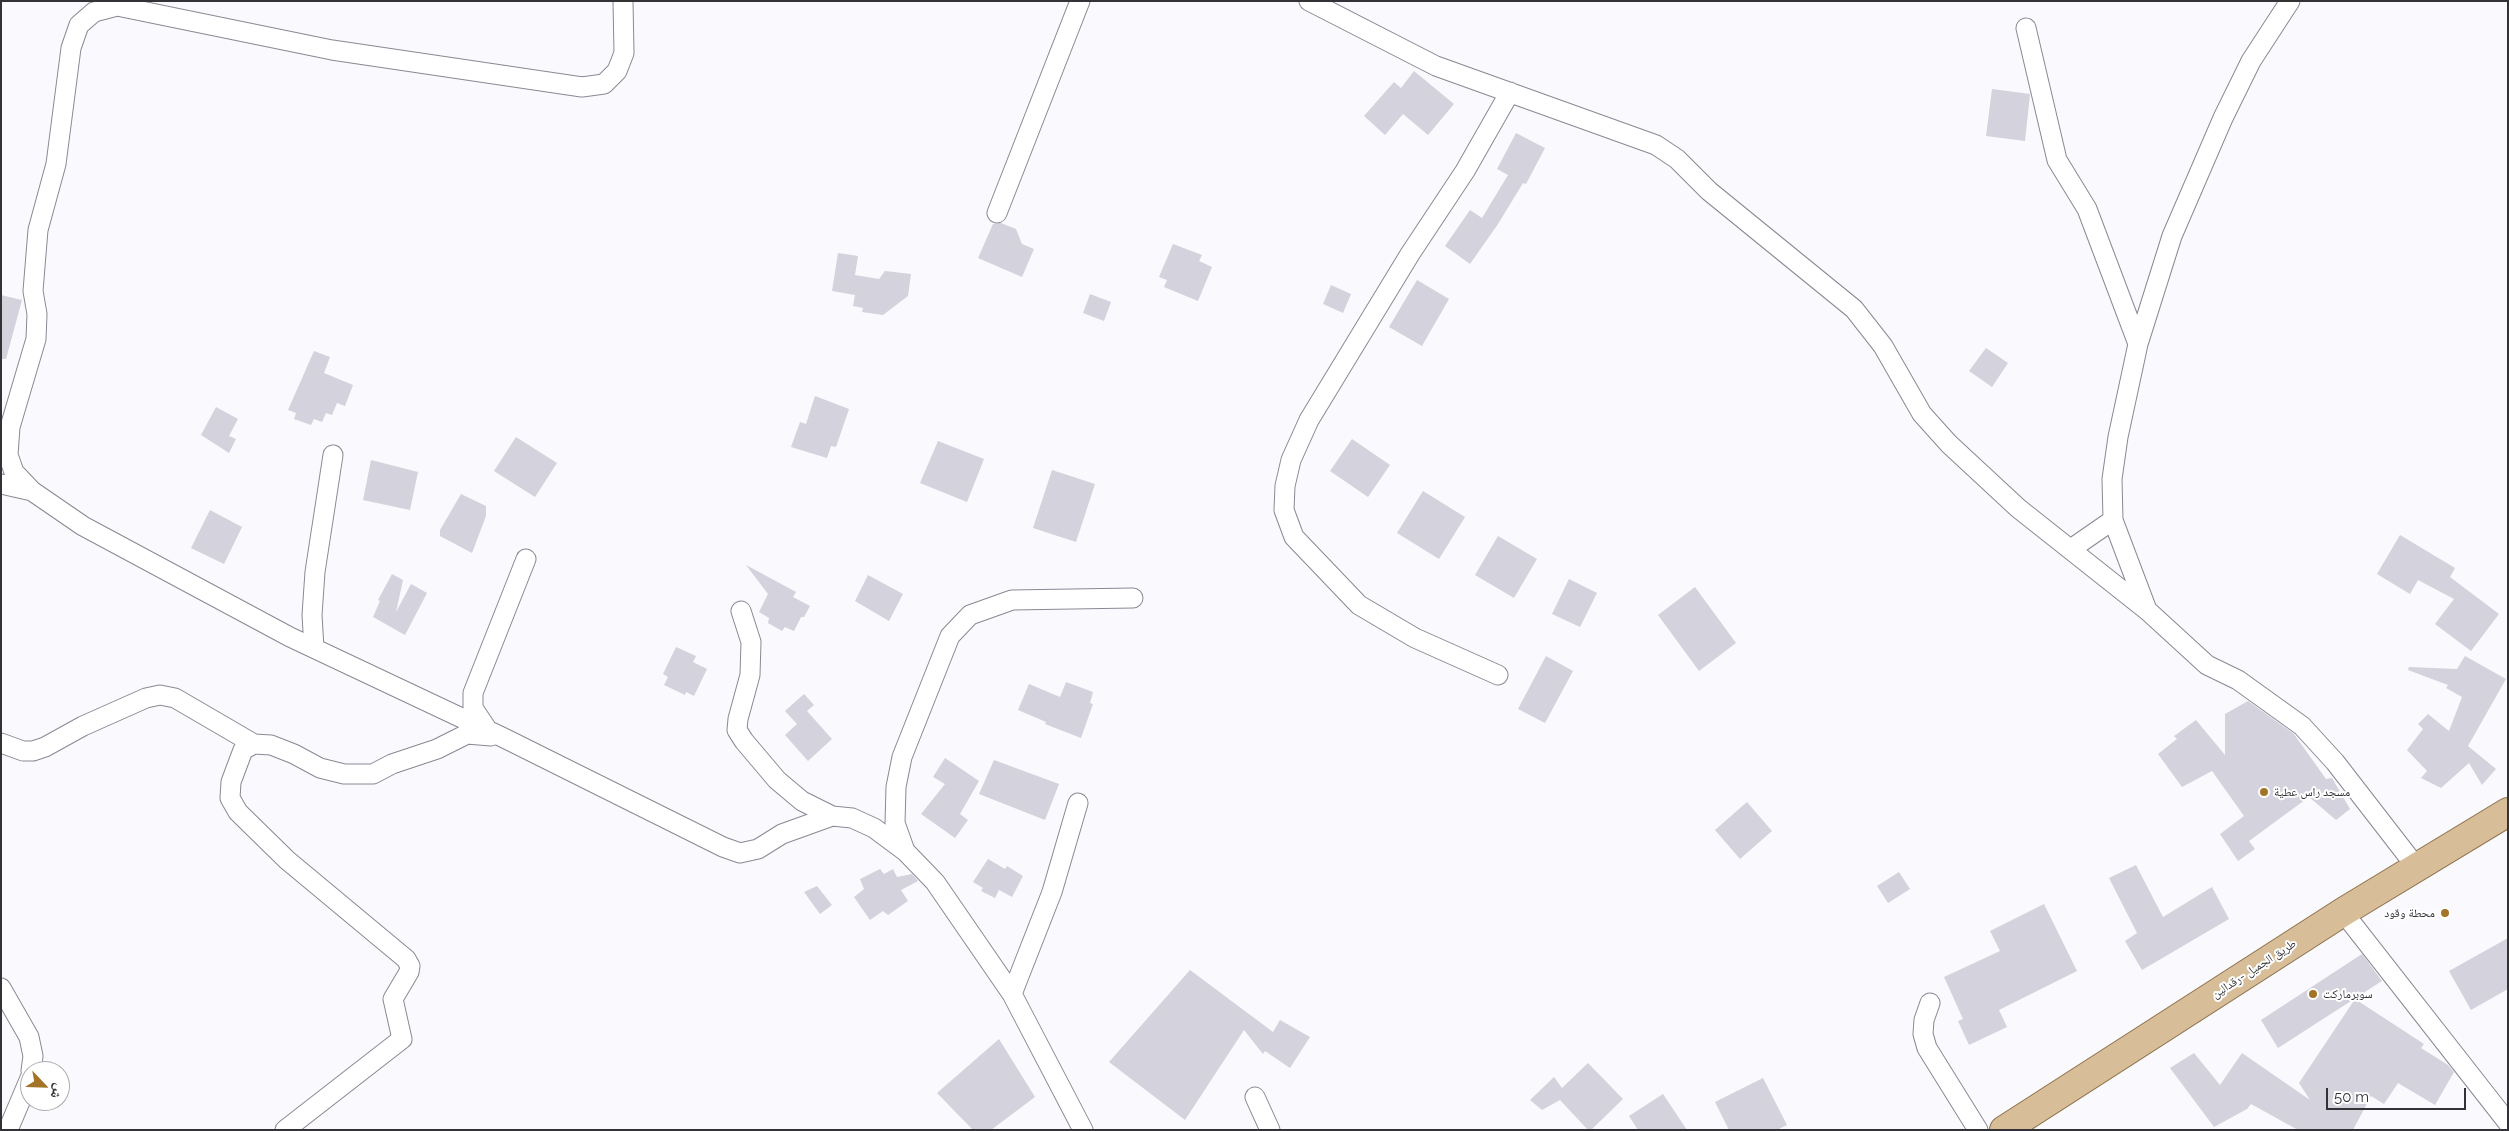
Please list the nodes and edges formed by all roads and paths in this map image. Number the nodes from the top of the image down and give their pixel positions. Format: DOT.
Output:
graph roads {
  1 [pos="623,1"];
  2 [pos="1080,1"];
  3 [pos="1309,1"];
  4 [pos="2290,1"];
  5 [pos="2026,28"];
  6 [pos="1510,92"];
  7 [pos="997,213"];
  8 [pos="2138,344"];
  9 [pos="334,455"];
  10 [pos="1,484"];
  11 [pos="32,491"];
  12 [pos="2113,520"];
  13 [pos="2071,550"];
  14 [pos="526,559"];
  15 [pos="1133,598"];
  16 [pos="741,611"];
  17 [pos="2148,611"];
  18 [pos="314,648"];
  19 [pos="1498,675"];
  20 [pos="495,734"];
  21 [pos="1,742"];
  22 [pos="254,744"];
  23 [pos="1078,803"];
  24 [pos="2508,812"];
  25 [pos="832,816"];
  26 [pos="905,851"];
  27 [pos="2417,868"];
  28 [pos="2343,912"];
  29 [pos="1,988"];
  30 [pos="1012,994"];
  31 [pos="1930,1003"];
  32 [pos="32,1061"];
  33 [pos="1255,1098"];
  34 [pos="20,1102"];
  35 [pos="2508,1123"];
  36 [pos="8,1130"];
  37 [pos="285,1130"];
  38 [pos="1083,1130"];
  39 [pos="1270,1130"];
  40 [pos="1978,1130"];
  41 [pos="2004,1130"];
  1 -- 11 [label="street"];
  2 -- 7 [label="street"];
  3 -- 6 [label="street"];
  4 -- 8 [label="street"];
  5 -- 8 [label="street"];
  6 -- 13 [label="street"];
  6 -- 19 [label="street"];
  8 -- 12 [label="street"];
  9 -- 18 [label="street"];
  10 -- 11 [label="street"];
  11 -- 18 [label="street"];
  12 -- 13 [label="street"];
  12 -- 17 [label="street"];
  13 -- 17 [label="street"];
  14 -- 20 [label="street"];
  15 -- 26 [label="street"];
  16 -- 25 [label="street"];
  17 -- 27 [label="street"];
  18 -- 20 [label="street"];
  20 -- 22 [label="street"];
  20 -- 25 [label="street"];
  21 -- 22 [label="street"];
  22 -- 37 [label="street"];
  23 -- 30 [label="street"];
  24 -- 27 [label="main road, طريق الجميل -رقدالين"];
  25 -- 26 [label="street"];
  26 -- 30 [label="street"];
  27 -- 28 [label="main road, طريق الجميل -رقدالين"];
  28 -- 35 [label="street"];
  28 -- 41 [label="main road, طريق الجميل -رقدالين"];
  29 -- 32 [label="street"];
  30 -- 38 [label="street"];
  31 -- 40 [label="street"];
  33 -- 39 [label="street"];
  34 -- 36 [label="street"];
}
